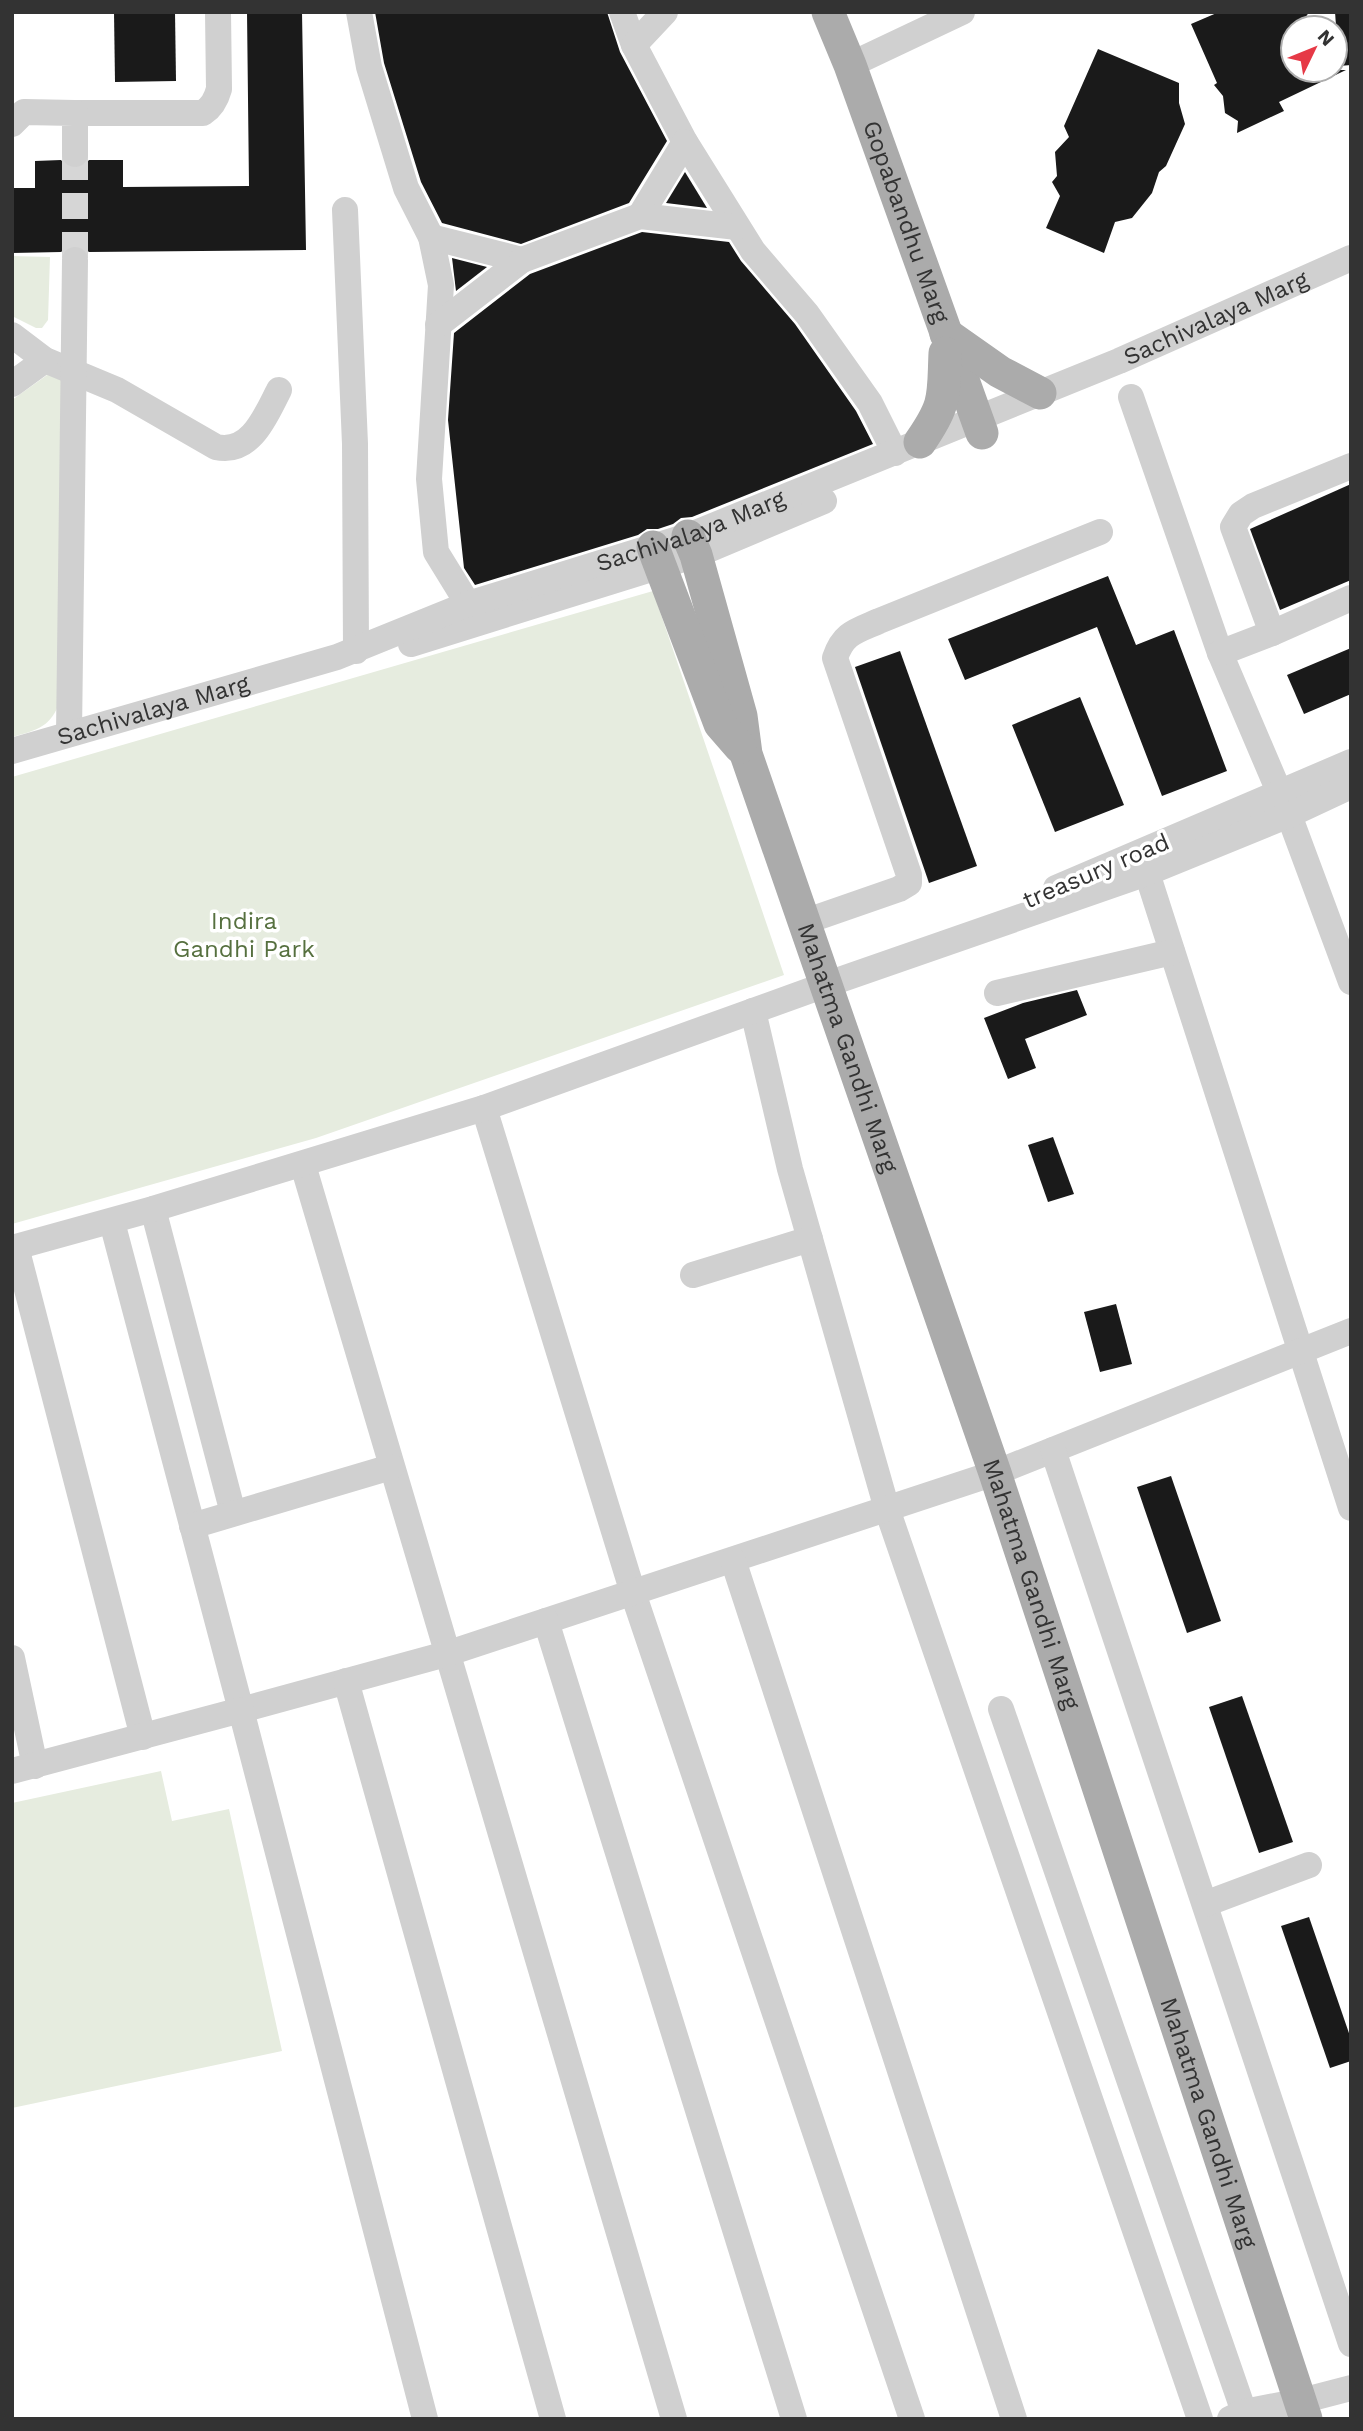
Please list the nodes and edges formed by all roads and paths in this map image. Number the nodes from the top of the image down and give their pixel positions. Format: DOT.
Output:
graph roads {
  1 [pos="218,12"];
  2 [pos="359,12"];
  3 [pos="622,12"];
  4 [pos="665,12"];
  5 [pos="828,12"];
  6 [pos="962,12"];
  7 [pos="634,45"];
  8 [pos="850,65"];
  9 [pos="75,113"];
  10 [pos="12,124"];
  11 [pos="685,142"];
  12 [pos="75,154"];
  13 [pos="345,210"];
  14 [pos="640,216"];
  15 [pos="737,226"];
  16 [pos="431,237"];
  17 [pos="1351,258"];
  18 [pos="75,260"];
  19 [pos="523,260"];
  20 [pos="1351,277"];
  21 [pos="438,325"];
  22 [pos="946,334"];
  23 [pos="12,335"];
  24 [pos="45,360"];
  25 [pos="74,372"];
  26 [pos="12,384"];
  27 [pos="279,390"];
  28 [pos="1040,393"];
  29 [pos="1131,397"];
  30 [pos="979,426"];
  31 [pos="908,447"];
  32 [pos="1351,466"];
  33 [pos="1100,532"];
  34 [pos="692,546"];
  35 [pos="657,557"];
  36 [pos="1351,598"];
  37 [pos="468,604"];
  38 [pos="1272,633"];
  39 [pos="356,651"];
  40 [pos="1220,653"];
  41 [pos="69,734"];
  42 [pos="12,751"];
  43 [pos="746,754"];
  44 [pos="1351,762"];
  45 [pos="12,767"];
  46 [pos="1351,786"];
  47 [pos="1284,804"];
  48 [pos="1147,873"];
  49 [pos="804,922"];
  50 [pos="1172,952"];
  51 [pos="833,982"];
  52 [pos="1351,982"];
  53 [pos="998,993"];
  54 [pos="753,1011"];
  55 [pos="484,1108"];
  56 [pos="303,1165"];
  57 [pos="153,1209"];
  58 [pos="111,1222"];
  59 [pos="810,1239"];
  60 [pos="14,1248"];
  61 [pos="693,1275"];
  62 [pos="1351,1331"];
  63 [pos="1299,1353"];
  64 [pos="1053,1450"];
  65 [pos="391,1467"];
  66 [pos="995,1473"];
  67 [pos="1350,1504"];
  68 [pos="887,1509"];
  69 [pos="233,1513"];
  70 [pos="192,1526"];
  71 [pos="733,1560"];
  72 [pos="633,1593"];
  73 [pos="546,1621"];
  74 [pos="446,1654"];
  75 [pos="12,1658"];
  76 [pos="346,1681"];
  77 [pos="1001,1709"];
  78 [pos="241,1710"];
  79 [pos="143,1737"];
  80 [pos="24,1768"];
  81 [pos="1309,1865"];
  82 [pos="1205,1903"];
  83 [pos="1351,2344"];
  84 [pos="1351,2388"];
  85 [pos="1304,2410"];
  86 [pos="1237,2415"];
  87 [pos="425,2419"];
  88 [pos="553,2419"];
  89 [pos="674,2419"];
  90 [pos="794,2419"];
  91 [pos="912,2419"];
  92 [pos="1014,2419"];
  93 [pos="1200,2419"];
  1 -- 9 [label="street"];
  2 -- 16 [label="street"];
  3 -- 7 [label="street"];
  4 -- 7 [label="street"];
  5 -- 8 [label="main road, Gopabandhu Marg"];
  6 -- 8 [label="street"];
  7 -- 11 [label="street"];
  8 -- 22 [label="main road, Gopabandhu Marg"];
  9 -- 10 [label="street"];
  9 -- 12 [label="street"];
  11 -- 14 [label="street"];
  11 -- 15 [label="street"];
  13 -- 39 [label="street"];
  14 -- 15 [label="street"];
  14 -- 19 [label="street"];
  15 -- 31 [label="street"];
  16 -- 19 [label="street"];
  16 -- 21 [label="street"];
  17 -- 28 [label="street, Sachivalaya Marg"];
  18 -- 25 [label="street"];
  19 -- 21 [label="street"];
  20 -- 30 [label="street, Sachivalaya Marg"];
  21 -- 37 [label="street"];
  22 -- 28 [label="main road"];
  22 -- 30 [label="main road, Gopabandhu Marg"];
  22 -- 31 [label="main road"];
  23 -- 24 [label="street"];
  24 -- 25 [label="street"];
  24 -- 26 [label="street"];
  25 -- 27 [label="street"];
  25 -- 41 [label="street"];
  28 -- 30 [label="street, Sachivalaya Marg"];
  29 -- 40 [label="street"];
  30 -- 31 [label="street, Sachivalaya Marg"];
  30 -- 34 [label="street, Sachivalaya Marg"];
  31 -- 34 [label="street, Sachivalaya Marg"];
  32 -- 38 [label="street"];
  33 -- 49 [label="street"];
  34 -- 35 [label="street, Sachivalaya Marg"];
  34 -- 43 [label="main road, Mahatma Gandhi Marg"];
  35 -- 37 [label="street, Sachivalaya Marg"];
  35 -- 43 [label="main road, Mahatma Gandhi Marg"];
  35 -- 45 [label="street, Sachivalaya Marg"];
  36 -- 38 [label="street"];
  37 -- 39 [label="street, Sachivalaya Marg"];
  38 -- 40 [label="street"];
  39 -- 41 [label="street, Sachivalaya Marg"];
  40 -- 47 [label="street"];
  41 -- 42 [label="street, Sachivalaya Marg"];
  43 -- 49 [label="main road, Mahatma Gandhi Marg"];
  44 -- 47 [label="street, treasury road"];
  46 -- 47 [label="street"];
  47 -- 48 [label="street"];
  47 -- 51 [label="street, treasury road"];
  47 -- 52 [label="street"];
  48 -- 50 [label="street"];
  48 -- 51 [label="street"];
  49 -- 51 [label="main road, Mahatma Gandhi Marg"];
  50 -- 53 [label="street"];
  50 -- 63 [label="street"];
  51 -- 54 [label="street"];
  51 -- 66 [label="main road, Mahatma Gandhi Marg"];
  54 -- 55 [label="street"];
  54 -- 59 [label="street"];
  55 -- 56 [label="street"];
  55 -- 72 [label="street"];
  56 -- 57 [label="street"];
  56 -- 65 [label="street"];
  57 -- 58 [label="street"];
  57 -- 69 [label="street"];
  58 -- 60 [label="street"];
  58 -- 70 [label="street"];
  59 -- 61 [label="street"];
  59 -- 68 [label="street"];
  60 -- 79 [label="street"];
  62 -- 63 [label="street"];
  63 -- 64 [label="street"];
  63 -- 67 [label="street"];
  64 -- 66 [label="street"];
  64 -- 82 [label="street"];
  65 -- 69 [label="street"];
  65 -- 74 [label="street"];
  66 -- 68 [label="street"];
  66 -- 85 [label="main road, Mahatma Gandhi Marg"];
  68 -- 71 [label="street"];
  68 -- 93 [label="street"];
  69 -- 70 [label="street"];
  70 -- 78 [label="street"];
  71 -- 72 [label="street"];
  71 -- 92 [label="street"];
  72 -- 73 [label="street"];
  72 -- 91 [label="street"];
  73 -- 74 [label="street"];
  73 -- 90 [label="street"];
  74 -- 76 [label="street"];
  74 -- 89 [label="street"];
  75 -- 80 [label="street"];
  76 -- 78 [label="street"];
  76 -- 88 [label="street"];
  77 -- 86 [label="street"];
  78 -- 79 [label="street"];
  78 -- 87 [label="street"];
  79 -- 80 [label="street"];
  81 -- 82 [label="street"];
  82 -- 83 [label="street"];
  84 -- 85 [label="street"];
  85 -- 86 [label="street"];
}
